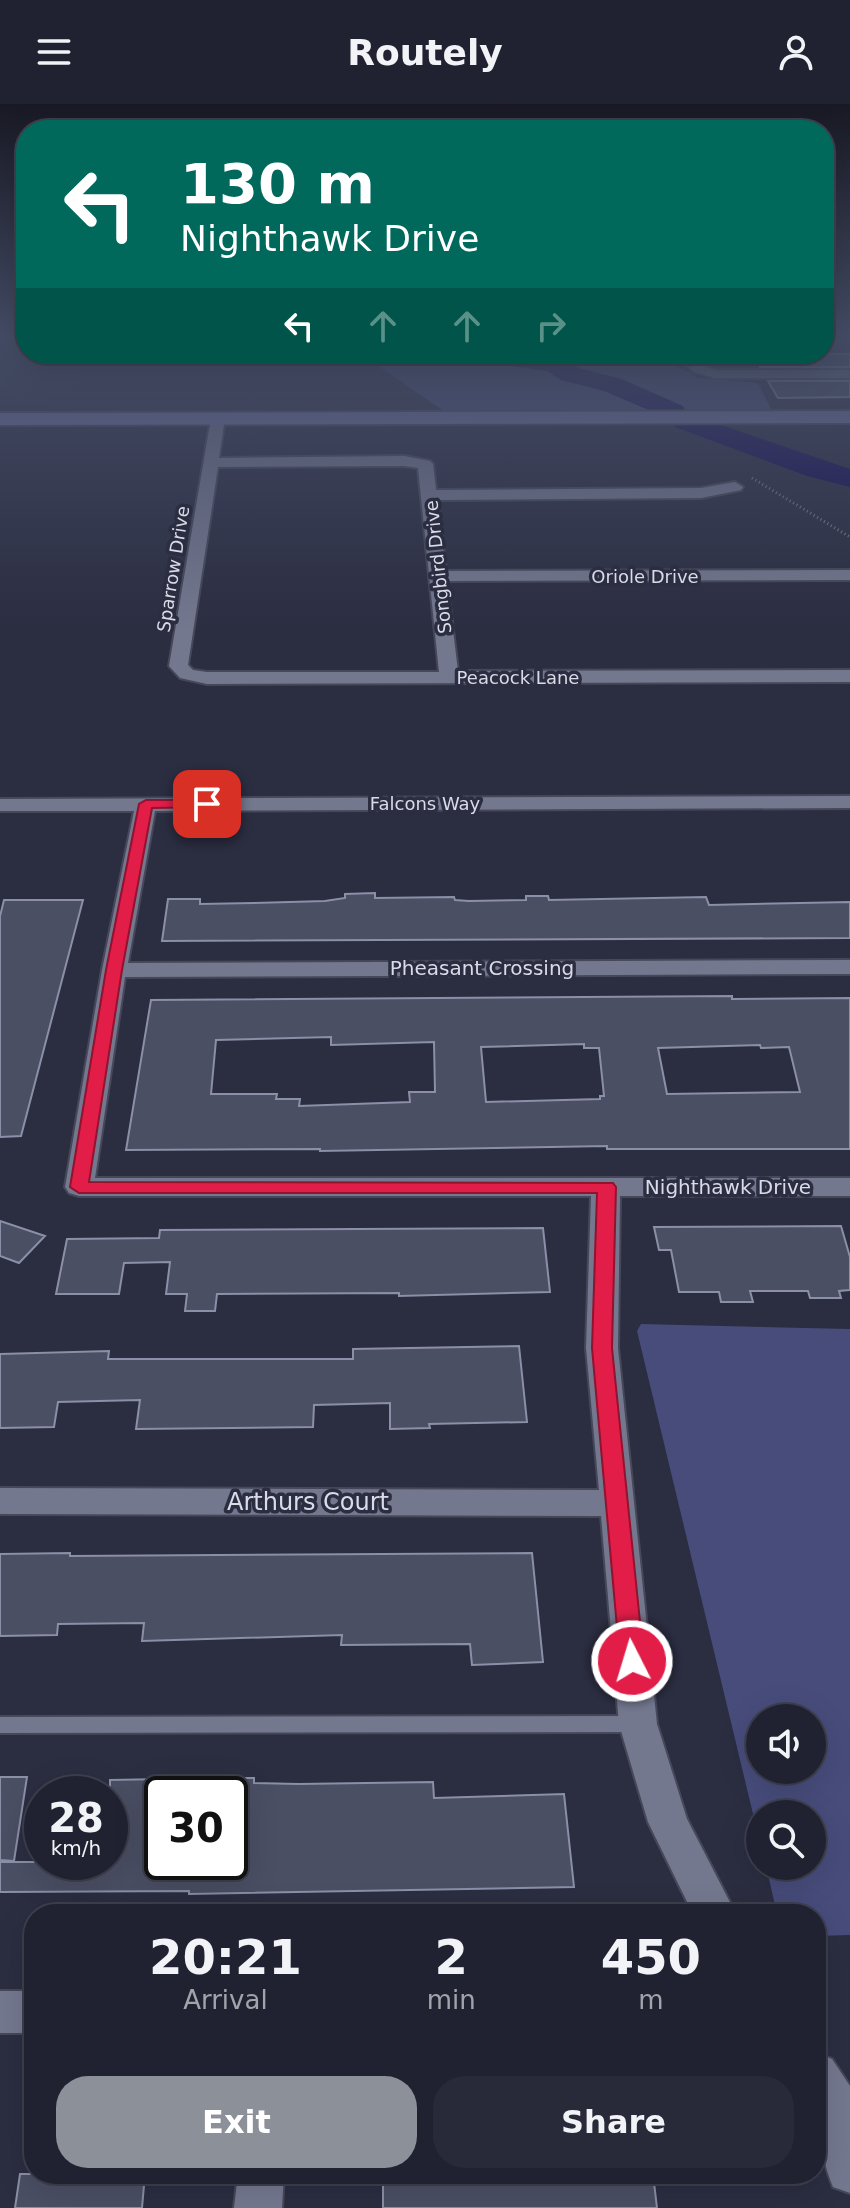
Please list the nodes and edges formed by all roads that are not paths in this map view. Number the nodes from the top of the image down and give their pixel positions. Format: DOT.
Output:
graph roads {
  1 [pos="216,433"];
  2 [pos="211,463"];
  3 [pos="740,482"];
  4 [pos="431,495"];
  5 [pos="850,575"];
  6 [pos="439,576"];
  7 [pos="187,674"];
  8 [pos="850,676"];
  9 [pos="449,677"];
  10 [pos="850,802"];
  11 [pos="146,804"];
  12 [pos="0,805"];
  13 [pos="850,967"];
  14 [pos="114,970"];
  15 [pos="606,1187"];
  16 [pos="850,1187"];
  17 [pos="0,1501"];
  18 [pos="617,1503"];
  19 [pos="638,1724"];
  20 [pos="0,1725"];
  21 [pos="710,1904"];
  22 [pos="0,2012"];
  23 [pos="24,2012"];
  24 [pos="826,2090"];
  25 [pos="850,2170"];
  26 [pos="260,2184"];
  27 [pos="258,2208"];
  1 -- 2 [label="street, Sparrow Drive"];
  2 -- 4 [label="street, Songbird Drive"];
  2 -- 7 [label="street, Sparrow Drive"];
  3 -- 4 [label="street"];
  4 -- 6 [label="street, Songbird Drive"];
  5 -- 6 [label="street, Oriole Drive"];
  6 -- 9 [label="street, Songbird Drive"];
  7 -- 9 [label="street, Peacock Lane"];
  8 -- 9 [label="street, Peacock Lane"];
  10 -- 11 [label="street, Falcons Way"];
  11 -- 12 [label="street, Falcons Way"];
  11 -- 14 [label="street"];
  13 -- 14 [label="street, Pheasant Crossing"];
  14 -- 15 [label="street, Nighthawk Drive"];
  15 -- 16 [label="street, Nighthawk Drive"];
  15 -- 18 [label="street"];
  17 -- 18 [label="street, Arthurs Court"];
  18 -- 19 [label="street"];
  19 -- 20 [label="lane"];
  19 -- 21 [label="street"];
  22 -- 23 [label="street"];
  24 -- 25 [label="street"];
  26 -- 27 [label="street"];
}
